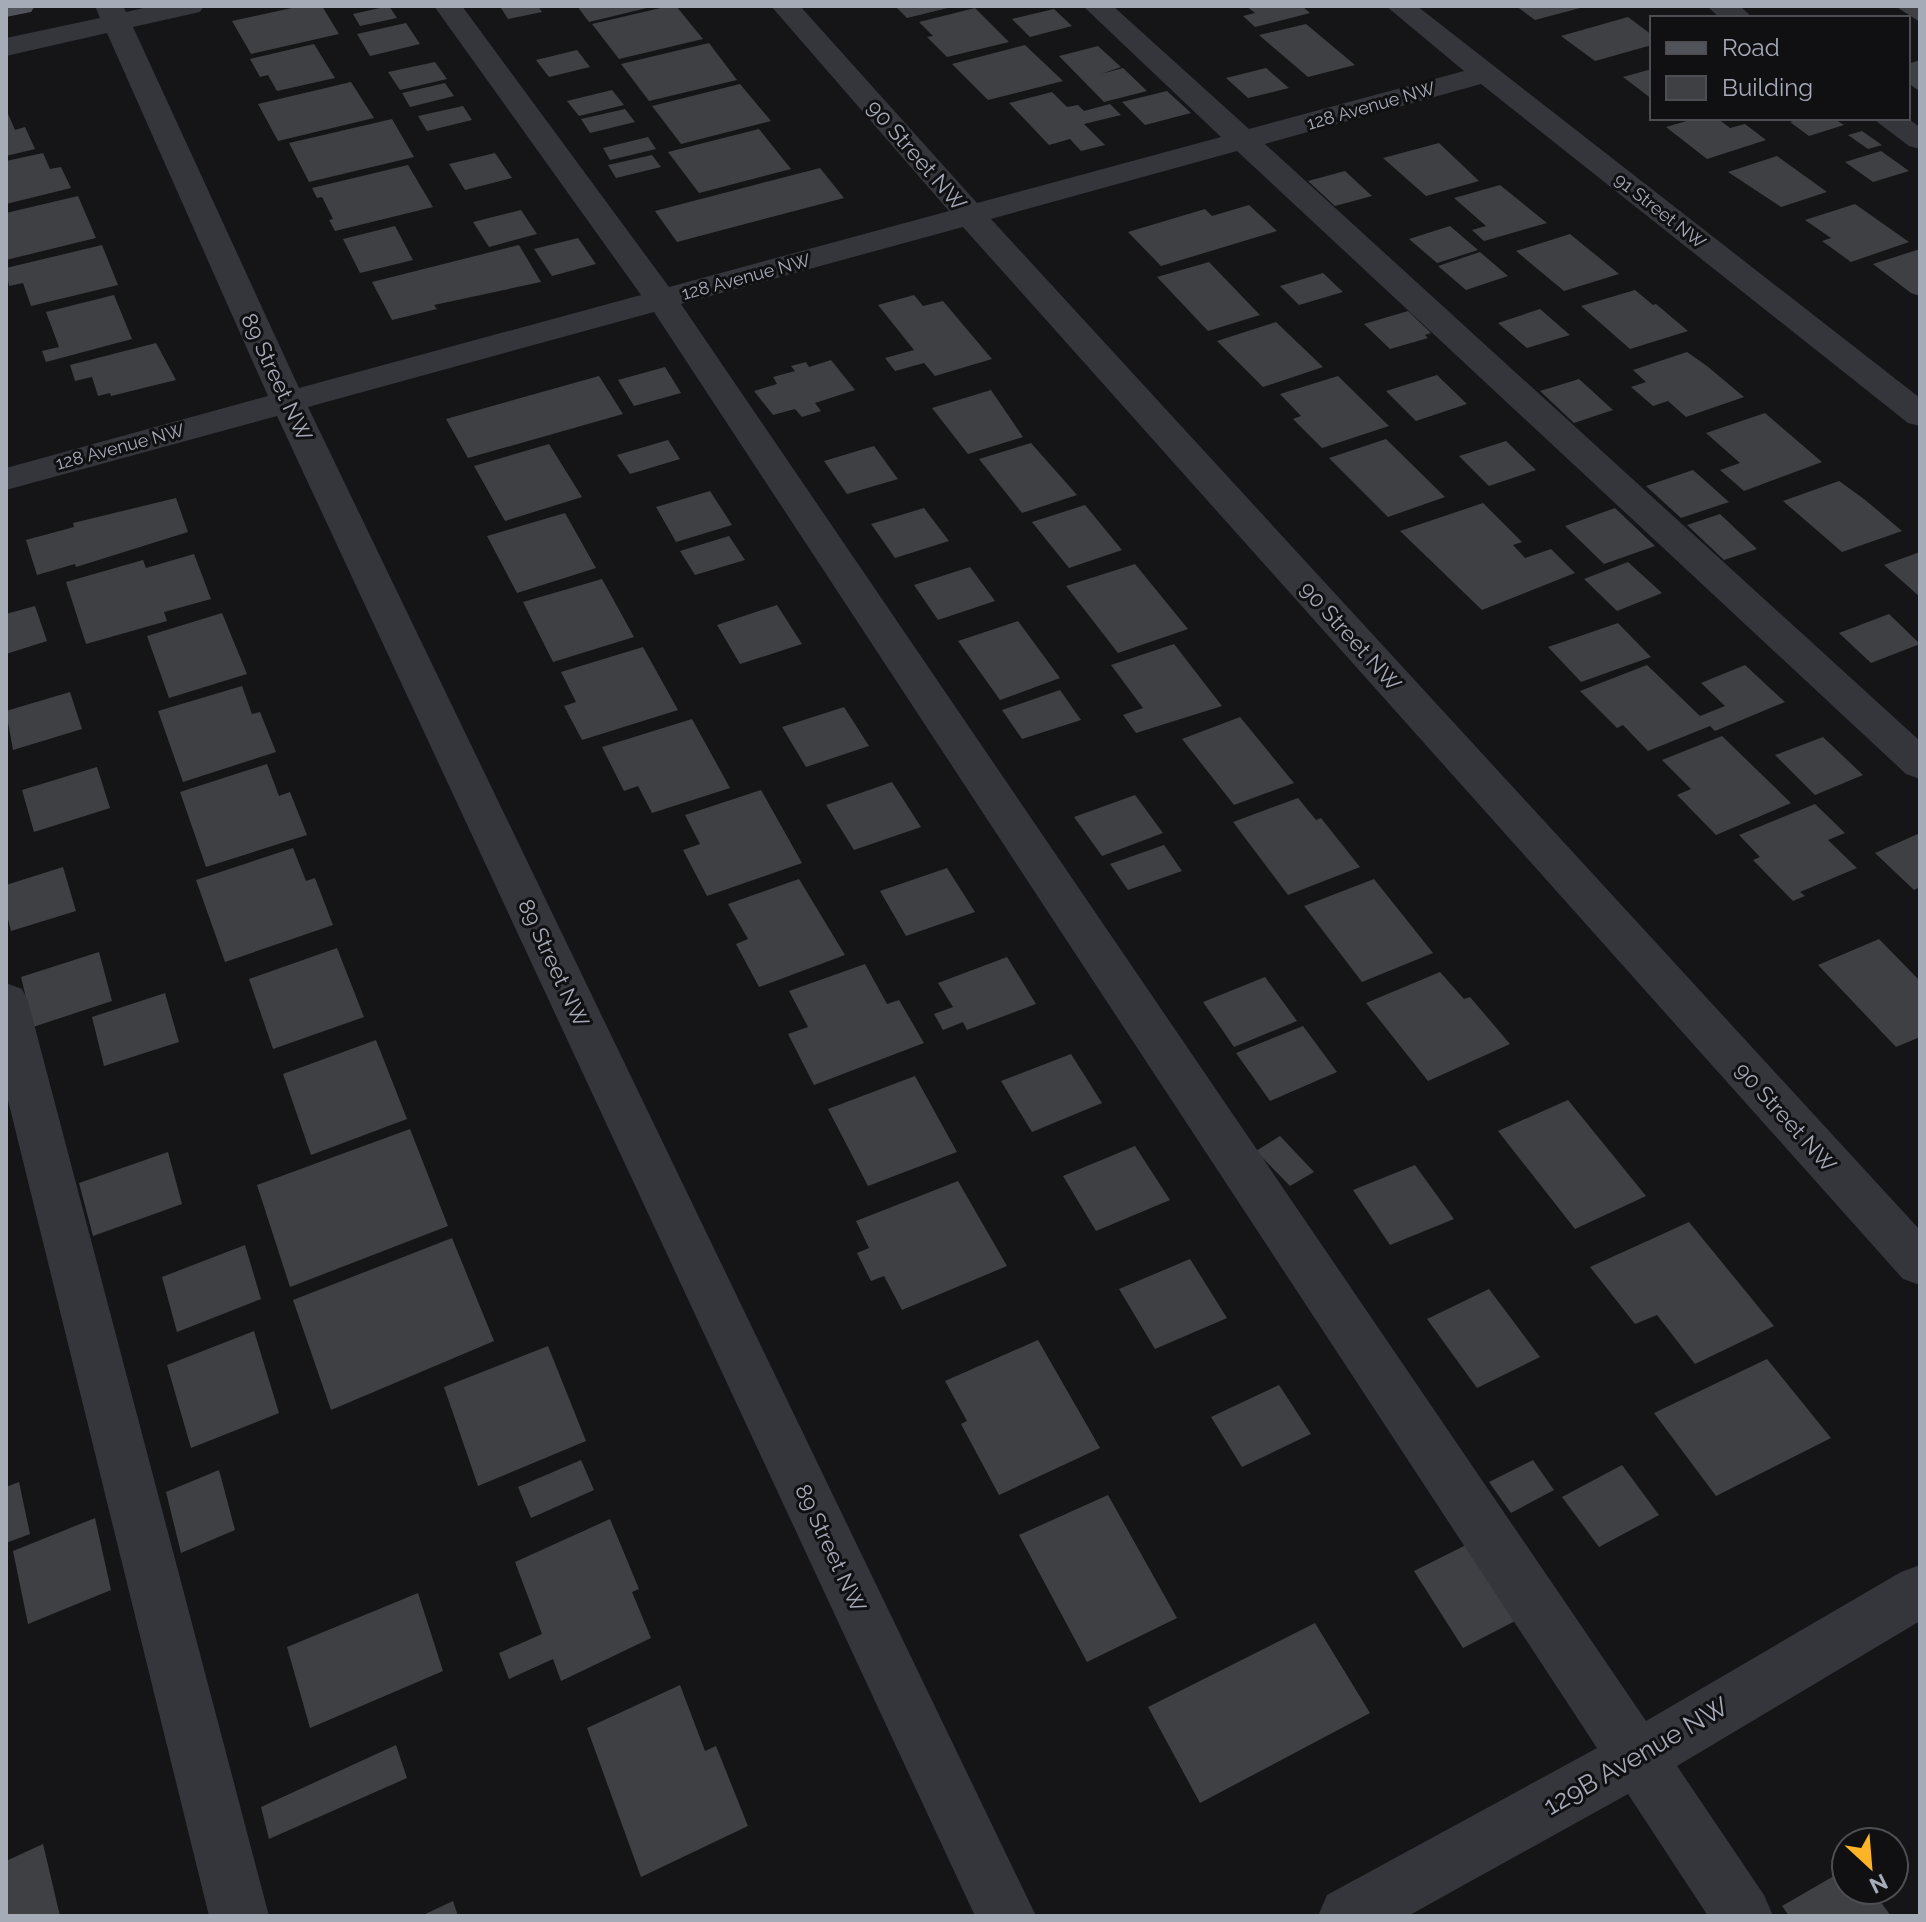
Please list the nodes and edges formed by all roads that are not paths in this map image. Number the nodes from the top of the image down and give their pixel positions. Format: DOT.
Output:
graph roads {
  1 [pos="21,6"];
  2 [pos="190,6"];
  3 [pos="448,6"];
  4 [pos="785,6"];
  5 [pos="1097,6"];
  6 [pos="1400,6"];
  7 [pos="6,9"];
  8 [pos="112,14"];
  9 [pos="6,47"];
  10 [pos="1485,74"];
  11 [pos="1890,120"];
  12 [pos="1920,140"];
  13 [pos="1245,141"];
  14 [pos="971,216"];
  15 [pos="662,300"];
  16 [pos="1906,388"];
  17 [pos="288,402"];
  18 [pos="1920,415"];
  19 [pos="6,479"];
  20 [pos="1920,764"];
  21 [pos="6,1001"];
  22 [pos="1920,1264"];
  23 [pos="1920,1591"];
  24 [pos="1640,1756"];
  25 [pos="239,1916"];
  26 [pos="1006,1916"];
  27 [pos="1348,1916"];
  28 [pos="1743,1916"];
  1 -- 7 [label="main road"];
  2 -- 8 [label="street"];
  3 -- 15 [label="street"];
  4 -- 14 [label="street, 90 Street NW"];
  5 -- 13 [label="street"];
  6 -- 10 [label="street, 91 Street NW"];
  8 -- 9 [label="street"];
  8 -- 17 [label="street, 89 Street NW"];
  10 -- 13 [label="street, 128 Avenue NW"];
  10 -- 16 [label="street, 91 Street NW"];
  11 -- 12 [label="street"];
  13 -- 14 [label="street, 128 Avenue NW"];
  13 -- 20 [label="street"];
  14 -- 15 [label="street, 128 Avenue NW"];
  14 -- 22 [label="street, 90 Street NW"];
  15 -- 17 [label="street, 128 Avenue NW"];
  15 -- 24 [label="street"];
  16 -- 18 [label="street, 91 Street NW"];
  17 -- 19 [label="street, 128 Avenue NW"];
  17 -- 26 [label="street, 89 Street NW"];
  21 -- 25 [label="street"];
  23 -- 24 [label="street, 129B Avenue NW"];
  24 -- 27 [label="street, 129B Avenue NW"];
  24 -- 28 [label="street"];
}
